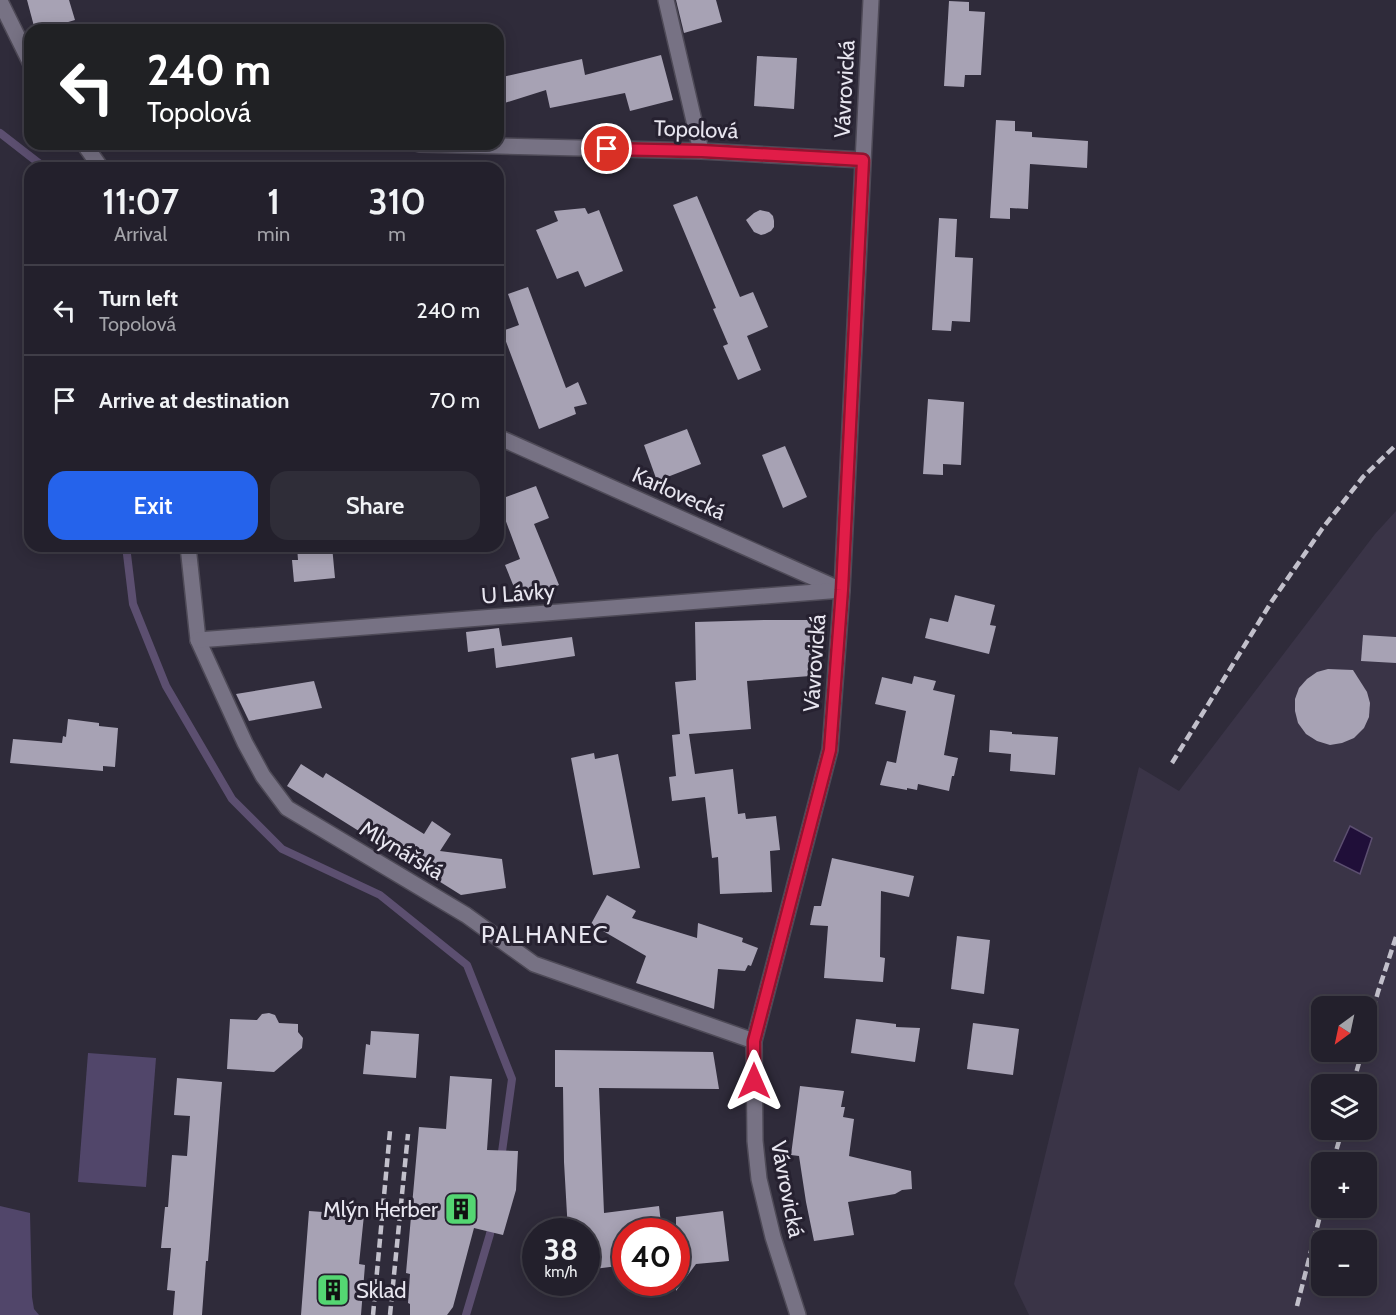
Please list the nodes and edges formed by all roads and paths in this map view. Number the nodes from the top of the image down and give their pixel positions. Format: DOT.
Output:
graph roads {
  1 [pos="666,0"];
  2 [pos="871,0"];
  3 [pos="0,1"];
  4 [pos="24,50"];
  5 [pos="504,146"];
  6 [pos="702,151"];
  7 [pos="863,160"];
  8 [pos="504,441"];
  9 [pos="189,552"];
  10 [pos="842,590"];
  11 [pos="198,640"];
  12 [pos="754,1041"];
  13 [pos="798,1315"];
  1 -- 6 [label="street"];
  2 -- 7 [label="street, Vávrovická"];
  3 -- 4 [label="street"];
  5 -- 6 [label="street, Topolová"];
  6 -- 7 [label="street, Topolová"];
  7 -- 10 [label="street, Vávrovická"];
  8 -- 10 [label="street, Karlovecká"];
  9 -- 11 [label="street, Mlynářská"];
  10 -- 11 [label="street, U Lávky"];
  10 -- 12 [label="street, Vávrovická"];
  11 -- 12 [label="street, Mlynářská"];
  12 -- 13 [label="street, Vávrovická"];
}
